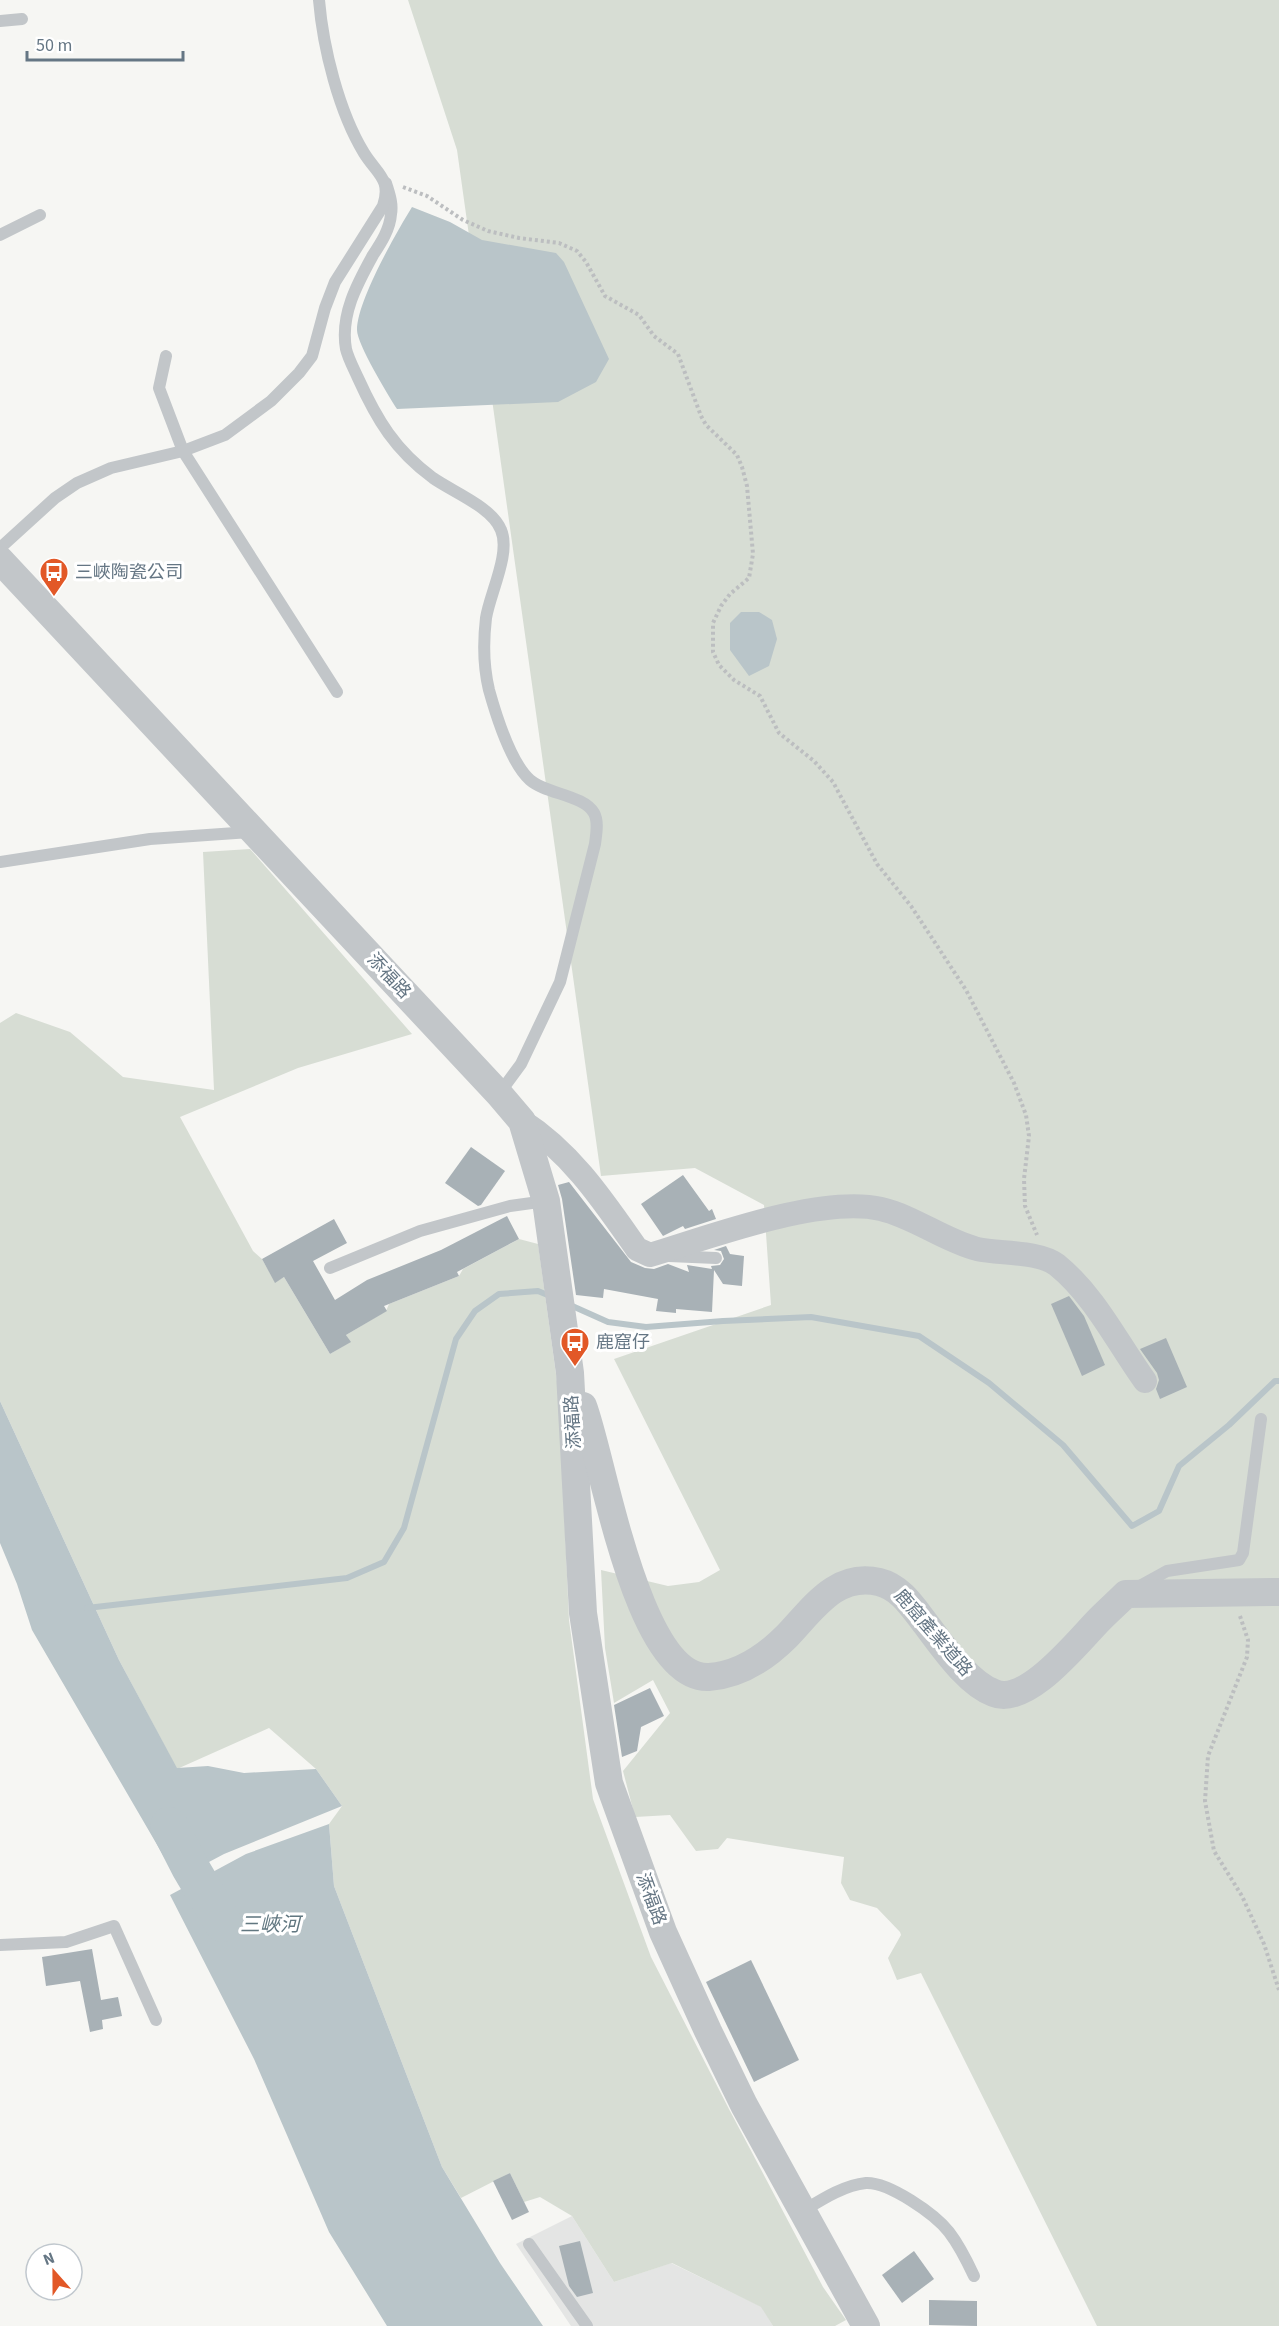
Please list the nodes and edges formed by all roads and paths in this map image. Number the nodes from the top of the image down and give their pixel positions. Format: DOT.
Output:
graph roads {
  1 [pos="319,0"];
  2 [pos="22,20"];
  3 [pos="0,21"];
  4 [pos="377,169"];
  5 [pos="386,183"];
  6 [pos="40,215"];
  7 [pos="0,235"];
  8 [pos="166,356"];
  9 [pos="183,451"];
  10 [pos="0,548"];
  11 [pos="0,560"];
  12 [pos="337,692"];
  13 [pos="254,832"];
  14 [pos="0,862"];
  15 [pos="499,1094"];
  16 [pos="522,1121"];
  17 [pos="546,1201"];
  18 [pos="650,1255"];
  19 [pos="716,1257"];
  20 [pos="1054,1263"];
  21 [pos="330,1268"];
  22 [pos="570,1373"];
  23 [pos="1145,1381"];
  24 [pos="1261,1419"];
  25 [pos="1279,1592"];
  26 [pos="1230,1593"];
  27 [pos="1126,1594"];
  28 [pos="0,1945"];
  29 [pos="1279,1990"];
  30 [pos="156,2020"];
  31 [pos="802,2212"];
  32 [pos="529,2244"];
  33 [pos="975,2276"];
  34 [pos="587,2326"];
  35 [pos="866,2326"];
  1 -- 4 [label="lane"];
  2 -- 3 [label="lane"];
  4 -- 5 [label="lane"];
  4 -- 20 [label="path"];
  5 -- 9 [label="lane"];
  5 -- 15 [label="lane"];
  6 -- 7 [label="lane"];
  8 -- 9 [label="lane"];
  9 -- 10 [label="lane"];
  9 -- 12 [label="lane"];
  11 -- 13 [label="street, 添福路"];
  13 -- 14 [label="lane"];
  13 -- 15 [label="street, 添福路"];
  15 -- 16 [label="street, 添福路"];
  16 -- 17 [label="street, 添福路"];
  16 -- 18 [label="street"];
  17 -- 21 [label="lane"];
  17 -- 22 [label="street, 添福路"];
  18 -- 19 [label="lane"];
  18 -- 20 [label="street"];
  20 -- 23 [label="street"];
  22 -- 27 [label="street, 鹿窟產業道路"];
  22 -- 31 [label="street, 添福路"];
  24 -- 27 [label="lane"];
  25 -- 26 [label="street"];
  26 -- 27 [label="street"];
  26 -- 29 [label="path"];
  28 -- 30 [label="lane"];
  31 -- 33 [label="lane"];
  31 -- 35 [label="street, 添福路"];
  32 -- 34 [label="lane"];
}
